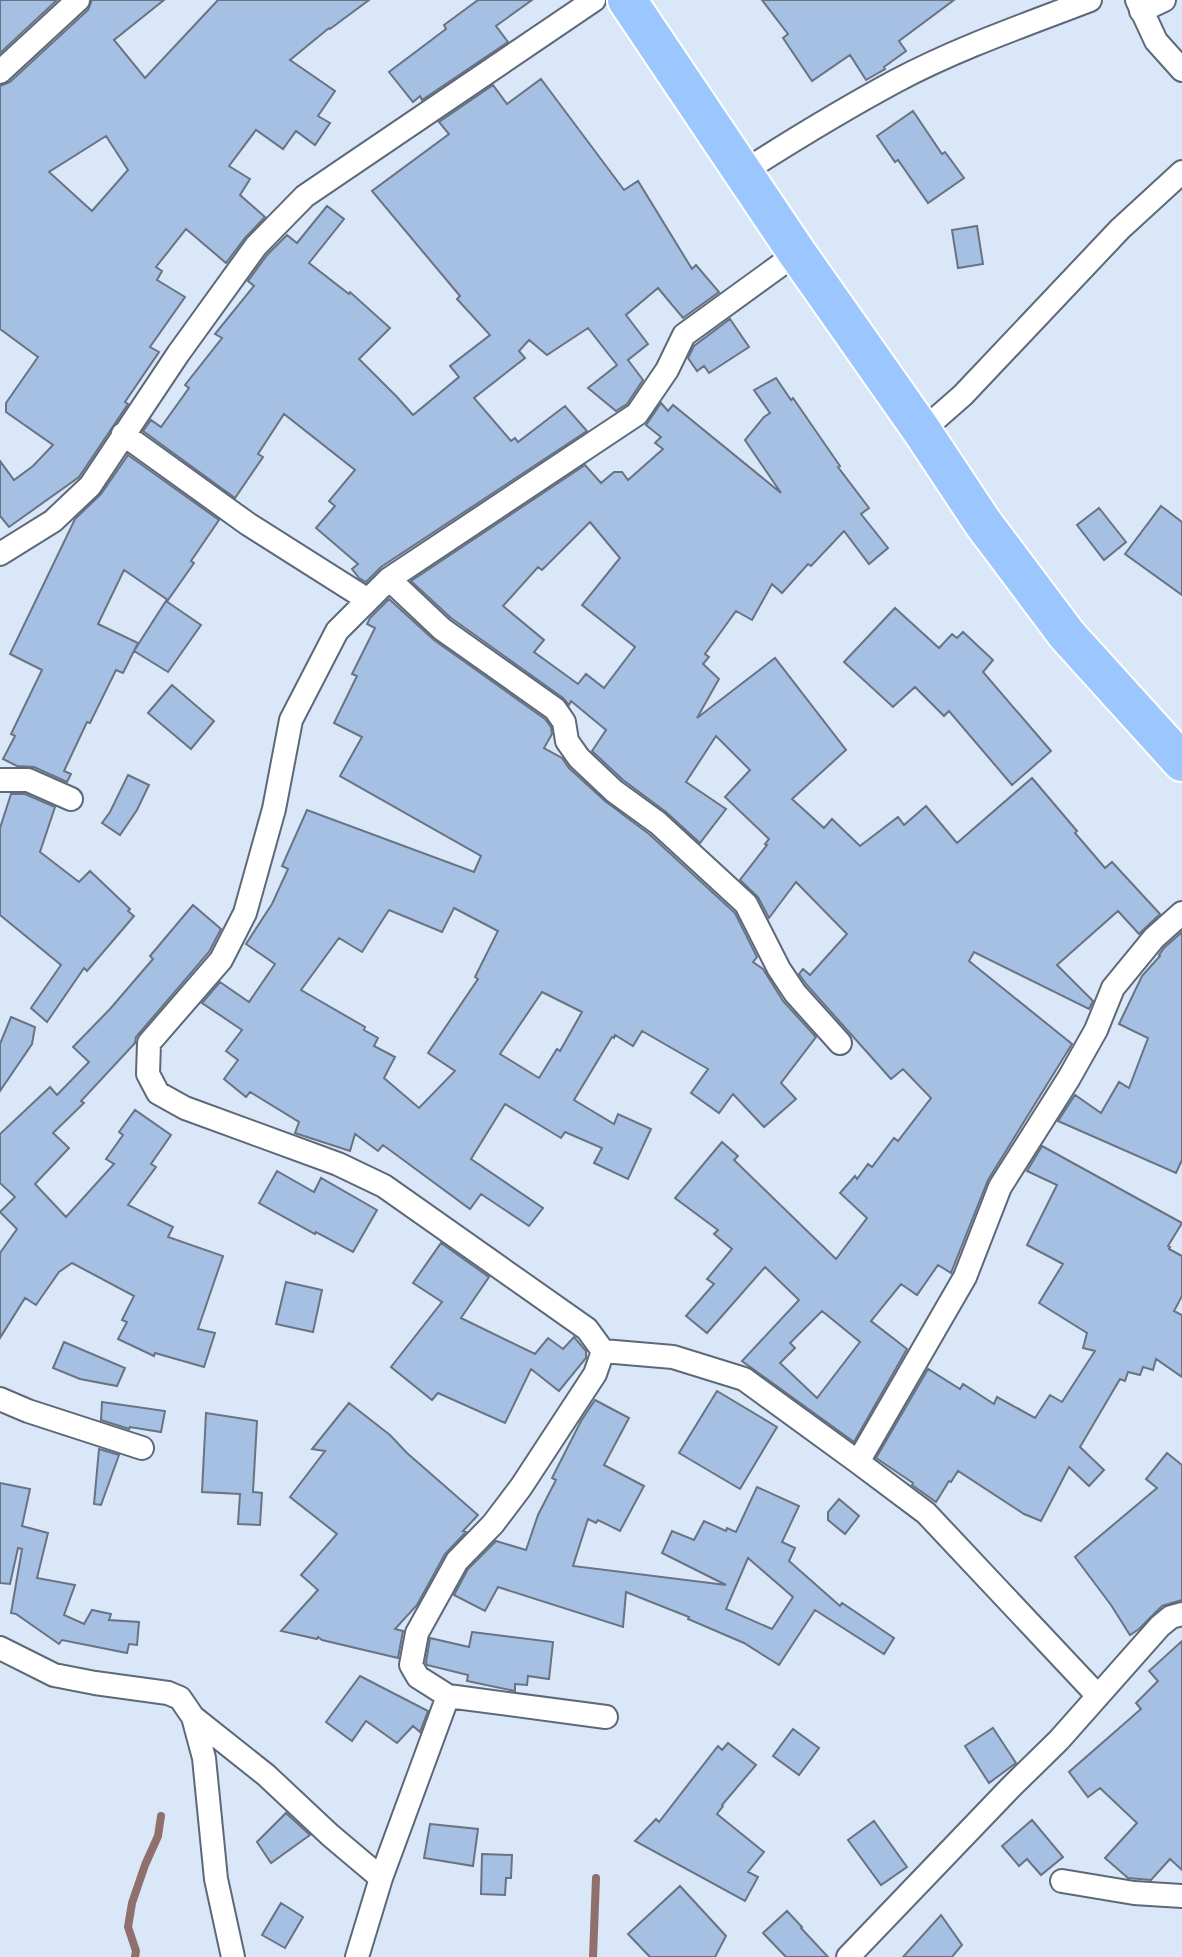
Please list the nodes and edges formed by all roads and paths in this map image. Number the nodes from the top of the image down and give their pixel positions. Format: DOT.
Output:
graph roads {
  1 [pos="78,0"];
  2 [pos="594,0"];
  3 [pos="627,0"];
  4 [pos="1090,0"];
  5 [pos="1164,0"];
  6 [pos="1139,6"];
  7 [pos="1182,70"];
  8 [pos="0,72"];
  9 [pos="743,172"];
  10 [pos="1182,172"];
  11 [pos="797,253"];
  12 [pos="922,431"];
  13 [pos="123,434"];
  14 [pos="0,554"];
  15 [pos="389,579"];
  16 [pos="368,600"];
  17 [pos="1182,762"];
  18 [pos="0,780"];
  19 [pos="71,799"];
  20 [pos="1182,913"];
  21 [pos="840,1043"];
  22 [pos="603,1351"];
  23 [pos="0,1399"];
  24 [pos="142,1448"];
  25 [pos="858,1462"];
  26 [pos="1182,1614"];
  27 [pos="0,1648"];
  28 [pos="448,1696"];
  29 [pos="1098,1696"];
  30 [pos="193,1717"];
  31 [pos="606,1717"];
  32 [pos="381,1878"];
  33 [pos="1062,1881"];
  34 [pos="1182,1896"];
  35 [pos="233,1957"];
  36 [pos="357,1957"];
  37 [pos="848,1957"];
  1 -- 8 [label="street"];
  2 -- 13 [label="street"];
  3 -- 9 [label="highway"];
  4 -- 9 [label="street"];
  5 -- 6 [label="street"];
  6 -- 7 [label="street"];
  9 -- 11 [label="highway"];
  10 -- 12 [label="street"];
  11 -- 12 [label="highway"];
  11 -- 15 [label="street"];
  12 -- 17 [label="highway"];
  13 -- 14 [label="street"];
  13 -- 16 [label="street"];
  15 -- 16 [label="street"];
  15 -- 21 [label="street"];
  16 -- 22 [label="street"];
  18 -- 19 [label="street"];
  20 -- 25 [label="street"];
  22 -- 25 [label="street"];
  22 -- 28 [label="street"];
  23 -- 24 [label="street"];
  25 -- 29 [label="street"];
  26 -- 29 [label="street"];
  27 -- 30 [label="street"];
  28 -- 31 [label="street"];
  28 -- 32 [label="street"];
  29 -- 37 [label="street"];
  30 -- 32 [label="street"];
  30 -- 35 [label="street"];
  32 -- 36 [label="street"];
  33 -- 34 [label="street"];
}
